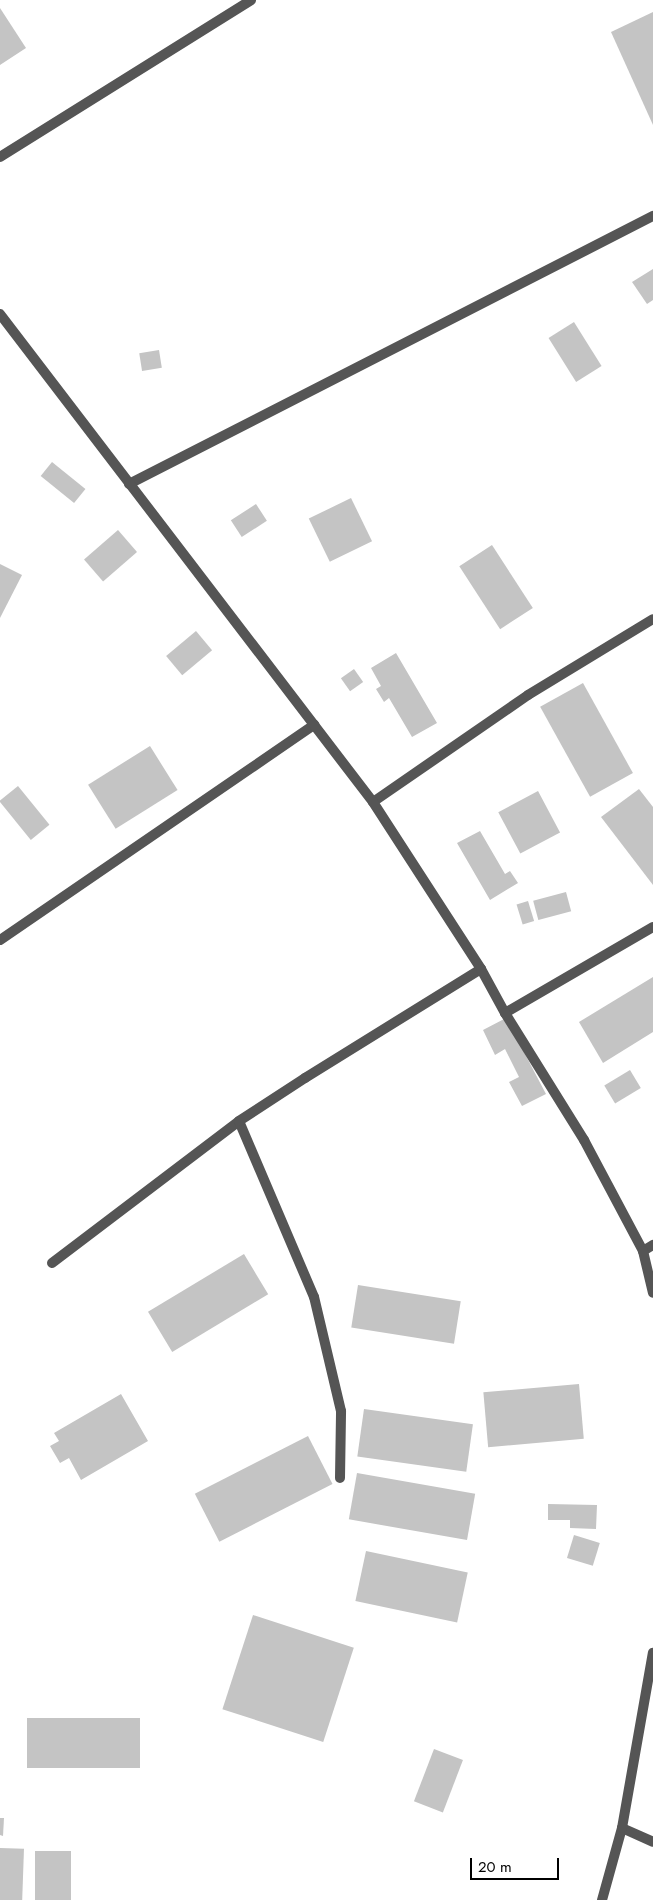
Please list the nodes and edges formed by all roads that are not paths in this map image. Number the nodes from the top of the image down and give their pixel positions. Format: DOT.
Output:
graph roads {
  1 [pos="251,0"];
  2 [pos="0,157"];
  3 [pos="653,216"];
  4 [pos="0,314"];
  5 [pos="129,484"];
  6 [pos="653,618"];
  7 [pos="314,725"];
  8 [pos="373,802"];
  9 [pos="653,927"];
  10 [pos="0,940"];
  11 [pos="481,969"];
  12 [pos="505,1013"];
  13 [pos="239,1122"];
  14 [pos="653,1246"];
  15 [pos="643,1251"];
  16 [pos="52,1263"];
  17 [pos="653,1293"];
  18 [pos="340,1478"];
  19 [pos="653,1653"];
  20 [pos="622,1828"];
  21 [pos="653,1842"];
  22 [pos="602,1900"];
  1 -- 2 [label="street"];
  3 -- 5 [label="street"];
  4 -- 5 [label="street"];
  5 -- 7 [label="street"];
  6 -- 8 [label="street"];
  7 -- 8 [label="street"];
  7 -- 10 [label="street"];
  8 -- 11 [label="street"];
  9 -- 12 [label="street"];
  11 -- 12 [label="street"];
  11 -- 13 [label="street"];
  12 -- 15 [label="street"];
  13 -- 16 [label="street"];
  13 -- 18 [label="street"];
  14 -- 15 [label="street"];
  15 -- 17 [label="street"];
  19 -- 20 [label="street"];
  20 -- 21 [label="street"];
  20 -- 22 [label="street"];
}
